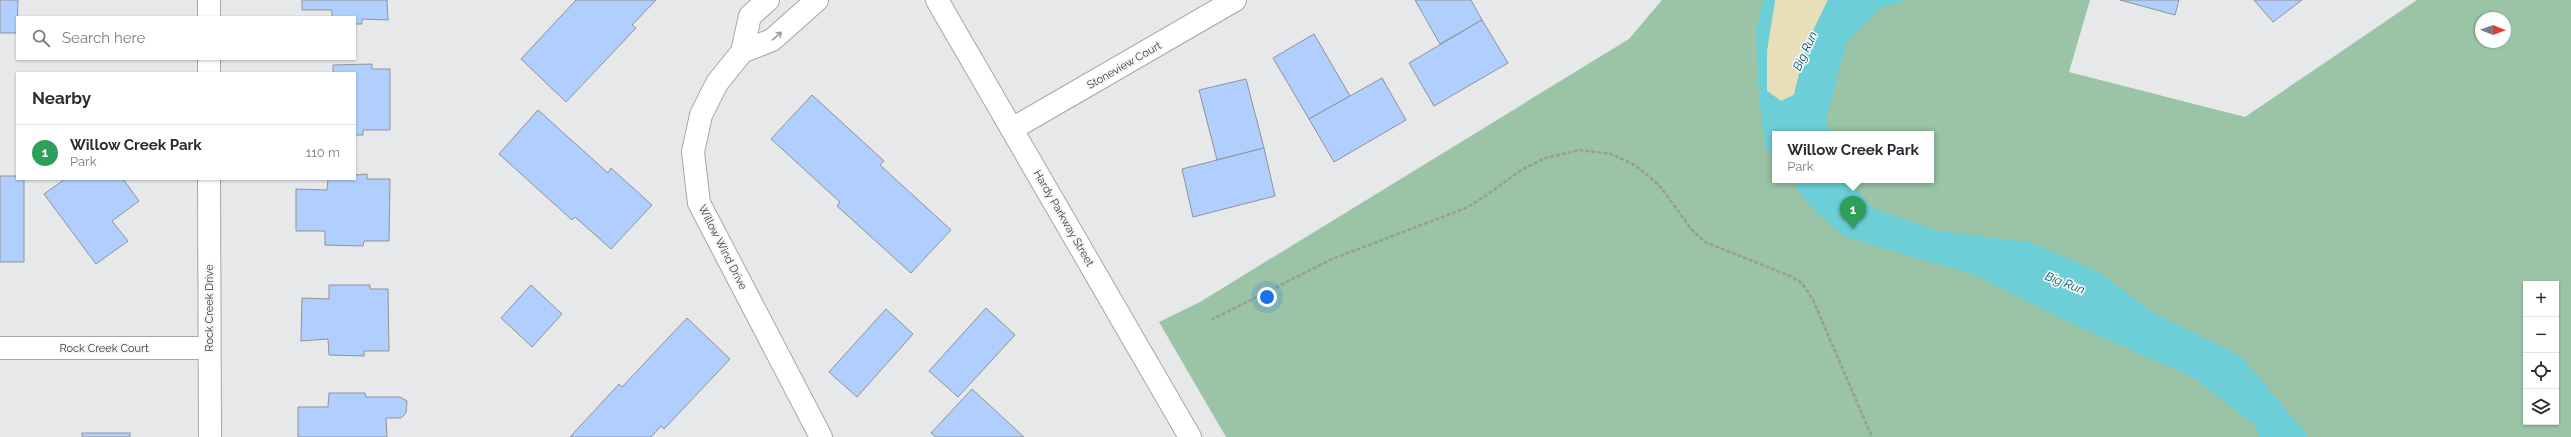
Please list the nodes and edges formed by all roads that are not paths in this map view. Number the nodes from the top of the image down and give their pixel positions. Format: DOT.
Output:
graph roads {
  1 [pos="209,0"];
  2 [pos="768,0"];
  3 [pos="817,0"];
  4 [pos="937,0"];
  5 [pos="1235,0"];
  6 [pos="209,16"];
  7 [pos="742,52"];
  8 [pos="209,60"];
  9 [pos="209,72"];
  10 [pos="1012,129"];
  11 [pos="209,180"];
  12 [pos="0,348"];
  13 [pos="209,348"];
  14 [pos="210,437"];
  15 [pos="820,437"];
  16 [pos="1190,437"];
  1 -- 6 [label="street"];
  2 -- 7 [label="street, Willow Wind Drive"];
  7 -- 3 [label="street, Willow Wind Drive, one-way"];
  4 -- 10 [label="street, Hardy Parkway Street"];
  5 -- 10 [label="street, Stoneview Court"];
  7 -- 15 [label="street, Willow Wind Drive"];
  8 -- 9 [label="street"];
  10 -- 16 [label="street, Hardy Parkway Street"];
  11 -- 13 [label="street, Rock Creek Drive"];
  12 -- 13 [label="street, Rock Creek Court"];
  13 -- 14 [label="street, Rock Creek Drive"];
}
